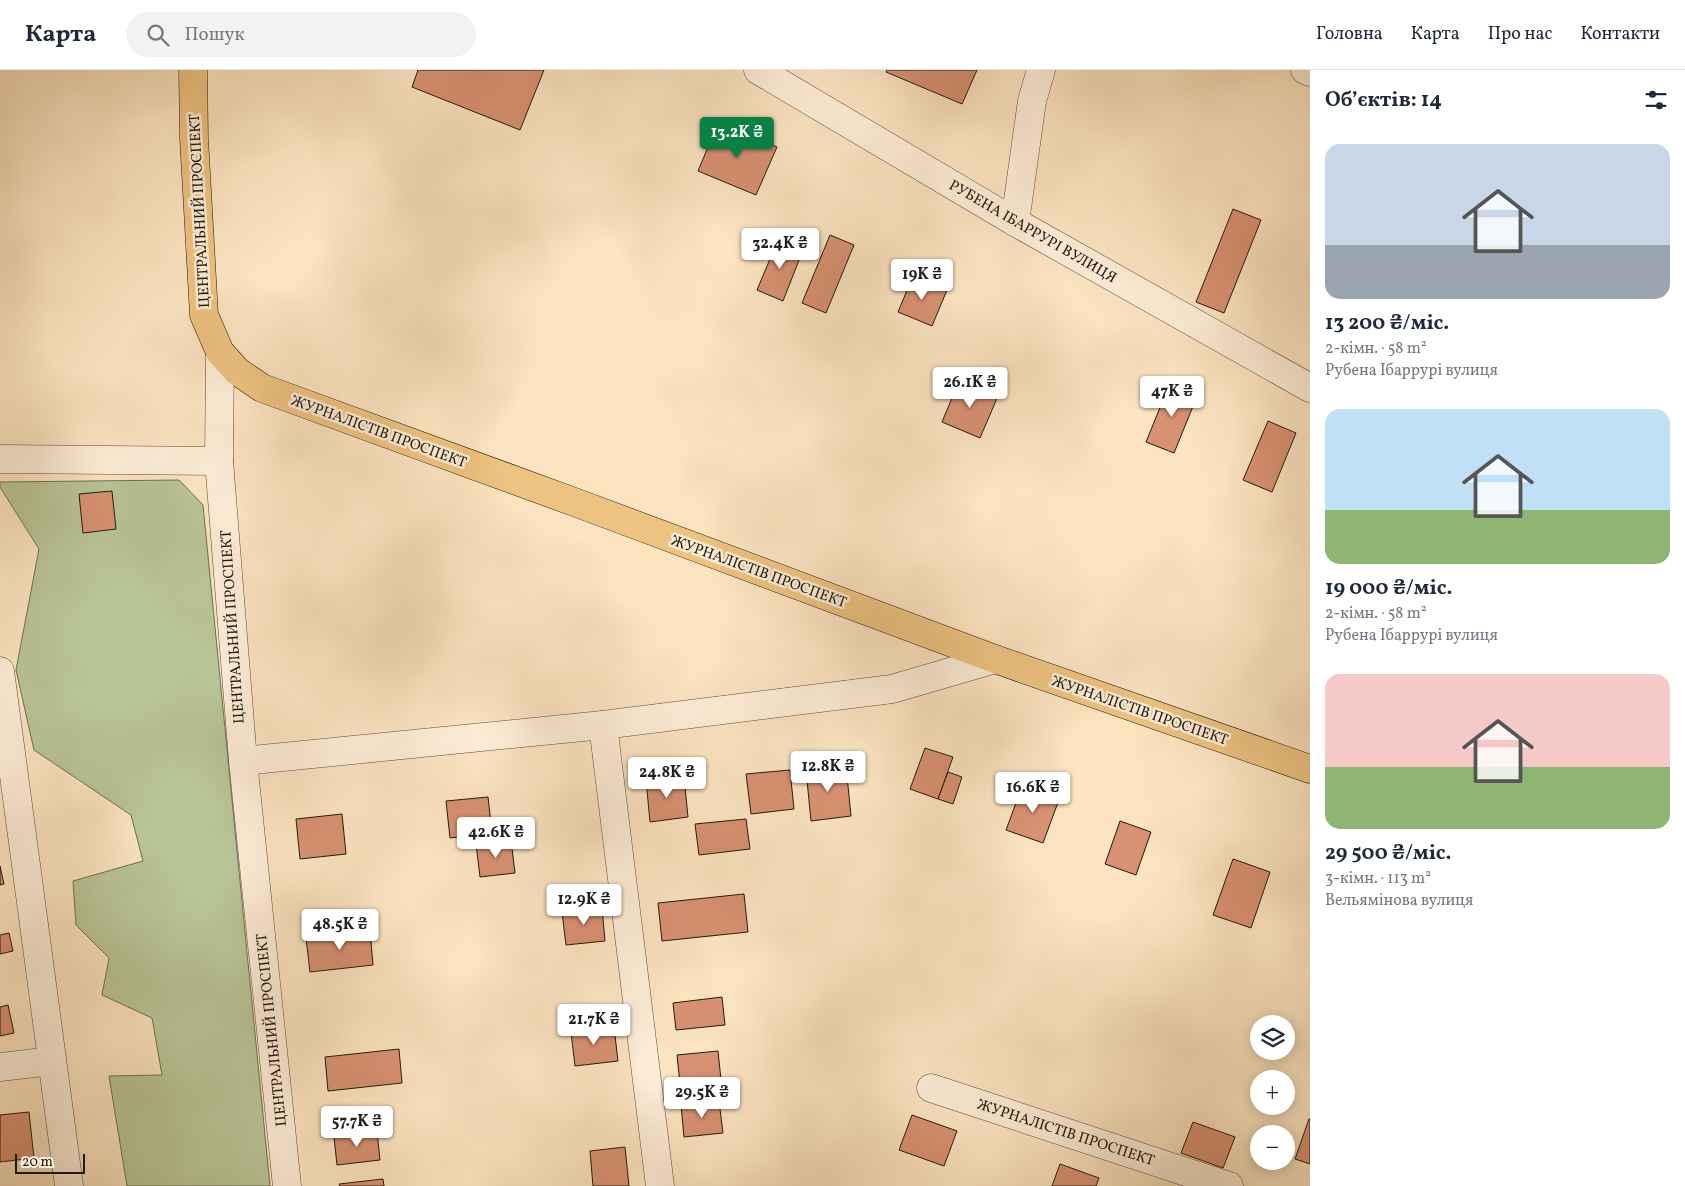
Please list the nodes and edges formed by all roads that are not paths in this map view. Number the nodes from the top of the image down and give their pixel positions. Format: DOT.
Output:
graph roads {
  1 [pos="193,70"];
  2 [pos="758,70"];
  3 [pos="1041,70"];
  4 [pos="1305,70"];
  5 [pos="1310,72"];
  6 [pos="1015,222"];
  7 [pos="220,352"];
  8 [pos="1310,388"];
  9 [pos="0,459"];
  10 [pos="219,461"];
  11 [pos="995,660"];
  12 [pos="0,671"];
  13 [pos="603,725"];
  14 [pos="243,761"];
  15 [pos="1310,770"];
  16 [pos="52,1061"];
  17 [pos="0,1067"];
  18 [pos="931,1088"];
  19 [pos="69,1186"];
  20 [pos="287,1186"];
  21 [pos="660,1186"];
  22 [pos="1229,1186"];
  1 -- 7 [label="main road, ЦЕНТРАЛЬНИЙ ПРОСПЕКТ"];
  2 -- 6 [label="street, РУБЕНА ІБАРРУРІ ВУЛИЦЯ"];
  3 -- 6 [label="street"];
  4 -- 5 [label="street"];
  6 -- 8 [label="street, РУБЕНА ІБАРРУРІ ВУЛИЦЯ"];
  7 -- 10 [label="street, ЦЕНТРАЛЬНИЙ ПРОСПЕКТ"];
  7 -- 11 [label="main road, ЖУРНАЛІСТІВ ПРОСПЕКТ"];
  9 -- 10 [label="street"];
  10 -- 14 [label="street, ЦЕНТРАЛЬНИЙ ПРОСПЕКТ"];
  11 -- 13 [label="street"];
  11 -- 15 [label="main road, ЖУРНАЛІСТІВ ПРОСПЕКТ"];
  12 -- 16 [label="street"];
  13 -- 14 [label="street"];
  13 -- 21 [label="street"];
  14 -- 20 [label="street, ЦЕНТРАЛЬНИЙ ПРОСПЕКТ"];
  16 -- 17 [label="street"];
  16 -- 19 [label="street"];
  18 -- 22 [label="street, ЖУРНАЛІСТІВ ПРОСПЕКТ"];
}
